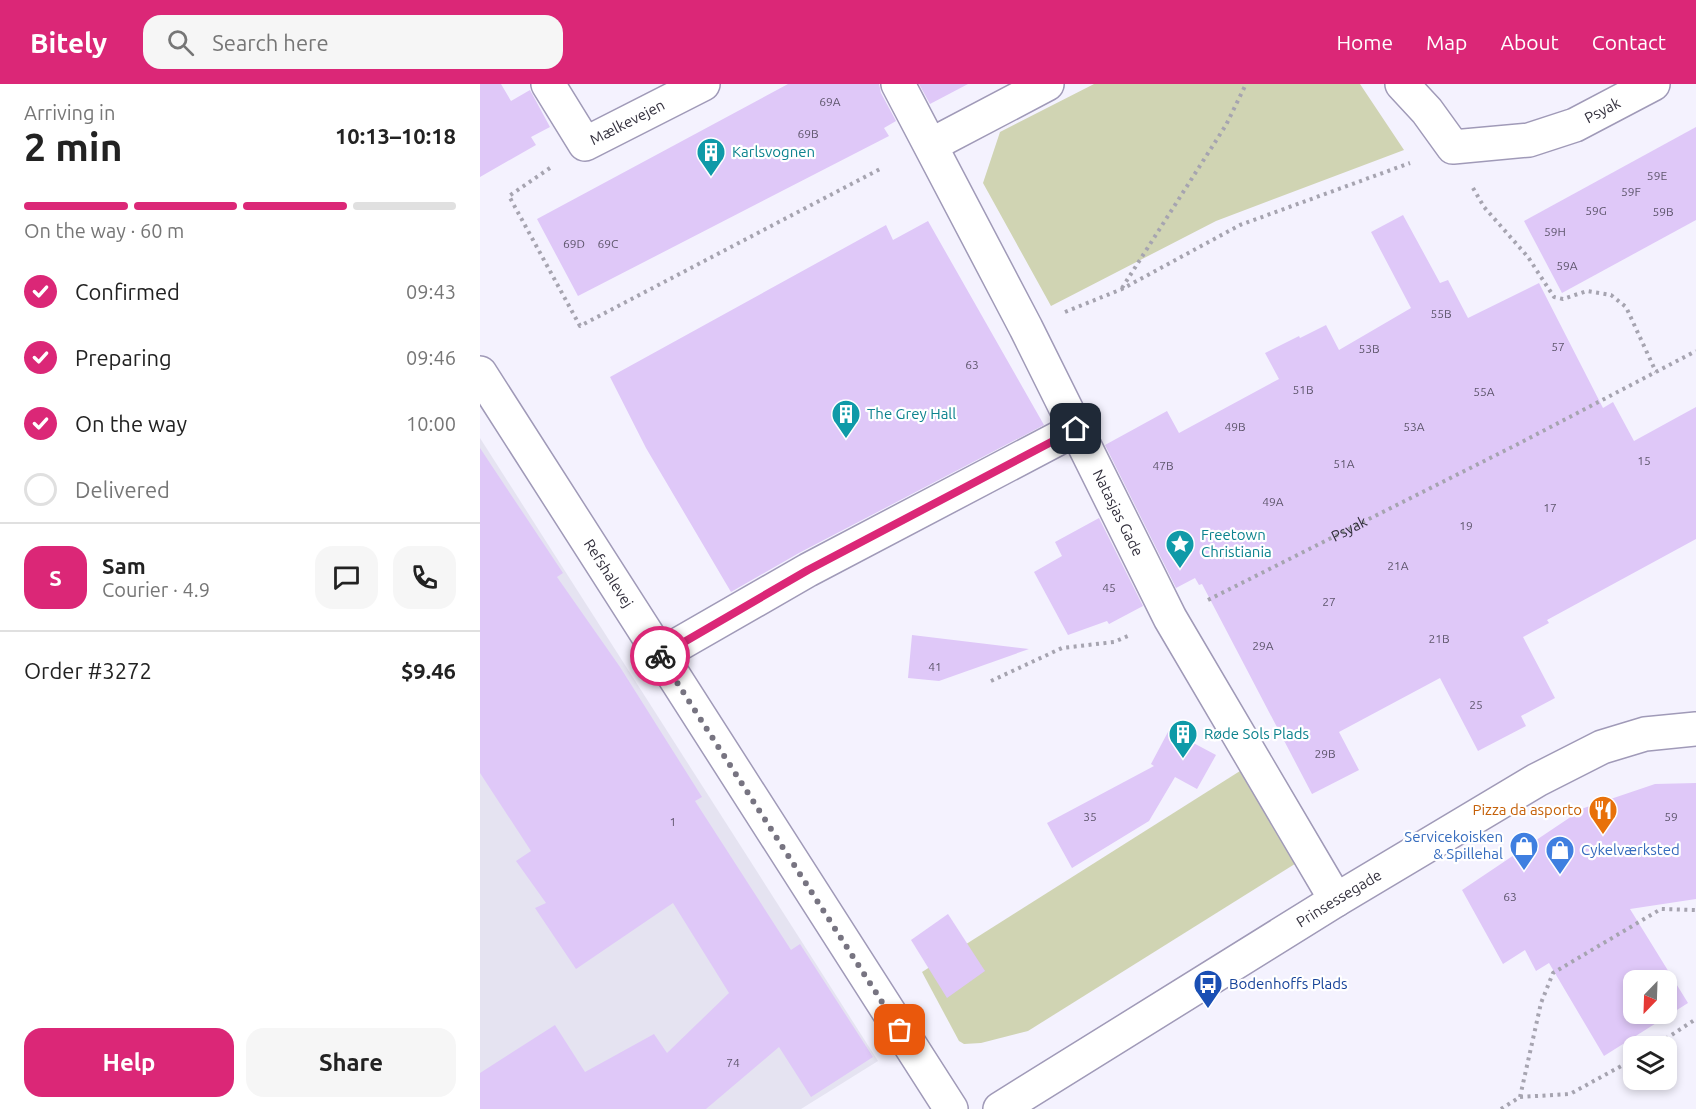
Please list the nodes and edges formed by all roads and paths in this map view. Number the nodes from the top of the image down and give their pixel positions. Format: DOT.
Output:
graph roads {
  1 [pos="548,84"];
  2 [pos="703,84"];
  3 [pos="898,84"];
  4 [pos="1047,84"];
  5 [pos="1246,84"];
  6 [pos="1402,84"];
  7 [pos="1653,84"];
  8 [pos="585,144"];
  9 [pos="931,145"];
  10 [pos="1453,147"];
  11 [pos="882,168"];
  12 [pos="1122,289"];
  13 [pos="1026,328"];
  14 [pos="1696,351"];
  15 [pos="1656,372"];
  16 [pos="480,373"];
  17 [pos="1076,429"];
  18 [pos="1170,618"];
  19 [pos="660,656"];
  20 [pos="991,681"];
  21 [pos="1696,729"];
  22 [pos="1336,900"];
  23 [pos="1696,910"];
  24 [pos="1696,1019"];
  25 [pos="1670,1036"];
  26 [pos="1623,1065"];
  27 [pos="1520,1097"];
  28 [pos="951,1109"];
  29 [pos="1000,1109"];
  30 [pos="1501,1109"];
  1 -- 8 [label="street, Mælkevejen"];
  2 -- 8 [label="street, Mælkevejen"];
  3 -- 9 [label="street, Natasjas Gade"];
  4 -- 9 [label="street"];
  5 -- 12 [label="path"];
  6 -- 10 [label="street"];
  7 -- 10 [label="street, Psyak"];
  8 -- 11 [label="path"];
  9 -- 13 [label="street, Natasjas Gade"];
  10 -- 12 [label="path"];
  10 -- 15 [label="path"];
  12 -- 13 [label="path"];
  13 -- 17 [label="street, Natasjas Gade"];
  14 -- 15 [label="path, Psyak"];
  15 -- 18 [label="path, Psyak"];
  16 -- 19 [label="street, Refshalevej"];
  17 -- 18 [label="street, Natasjas Gade"];
  17 -- 19 [label="street"];
  18 -- 20 [label="path, Psyak"];
  18 -- 22 [label="street, Natasjas Gade"];
  19 -- 28 [label="street, Refshalevej"];
  21 -- 22 [label="street, Prinsessegade"];
  22 -- 29 [label="street, Prinsessegade"];
  23 -- 27 [label="path"];
  24 -- 25 [label="path"];
  26 -- 27 [label="path"];
  27 -- 30 [label="path"];
}
